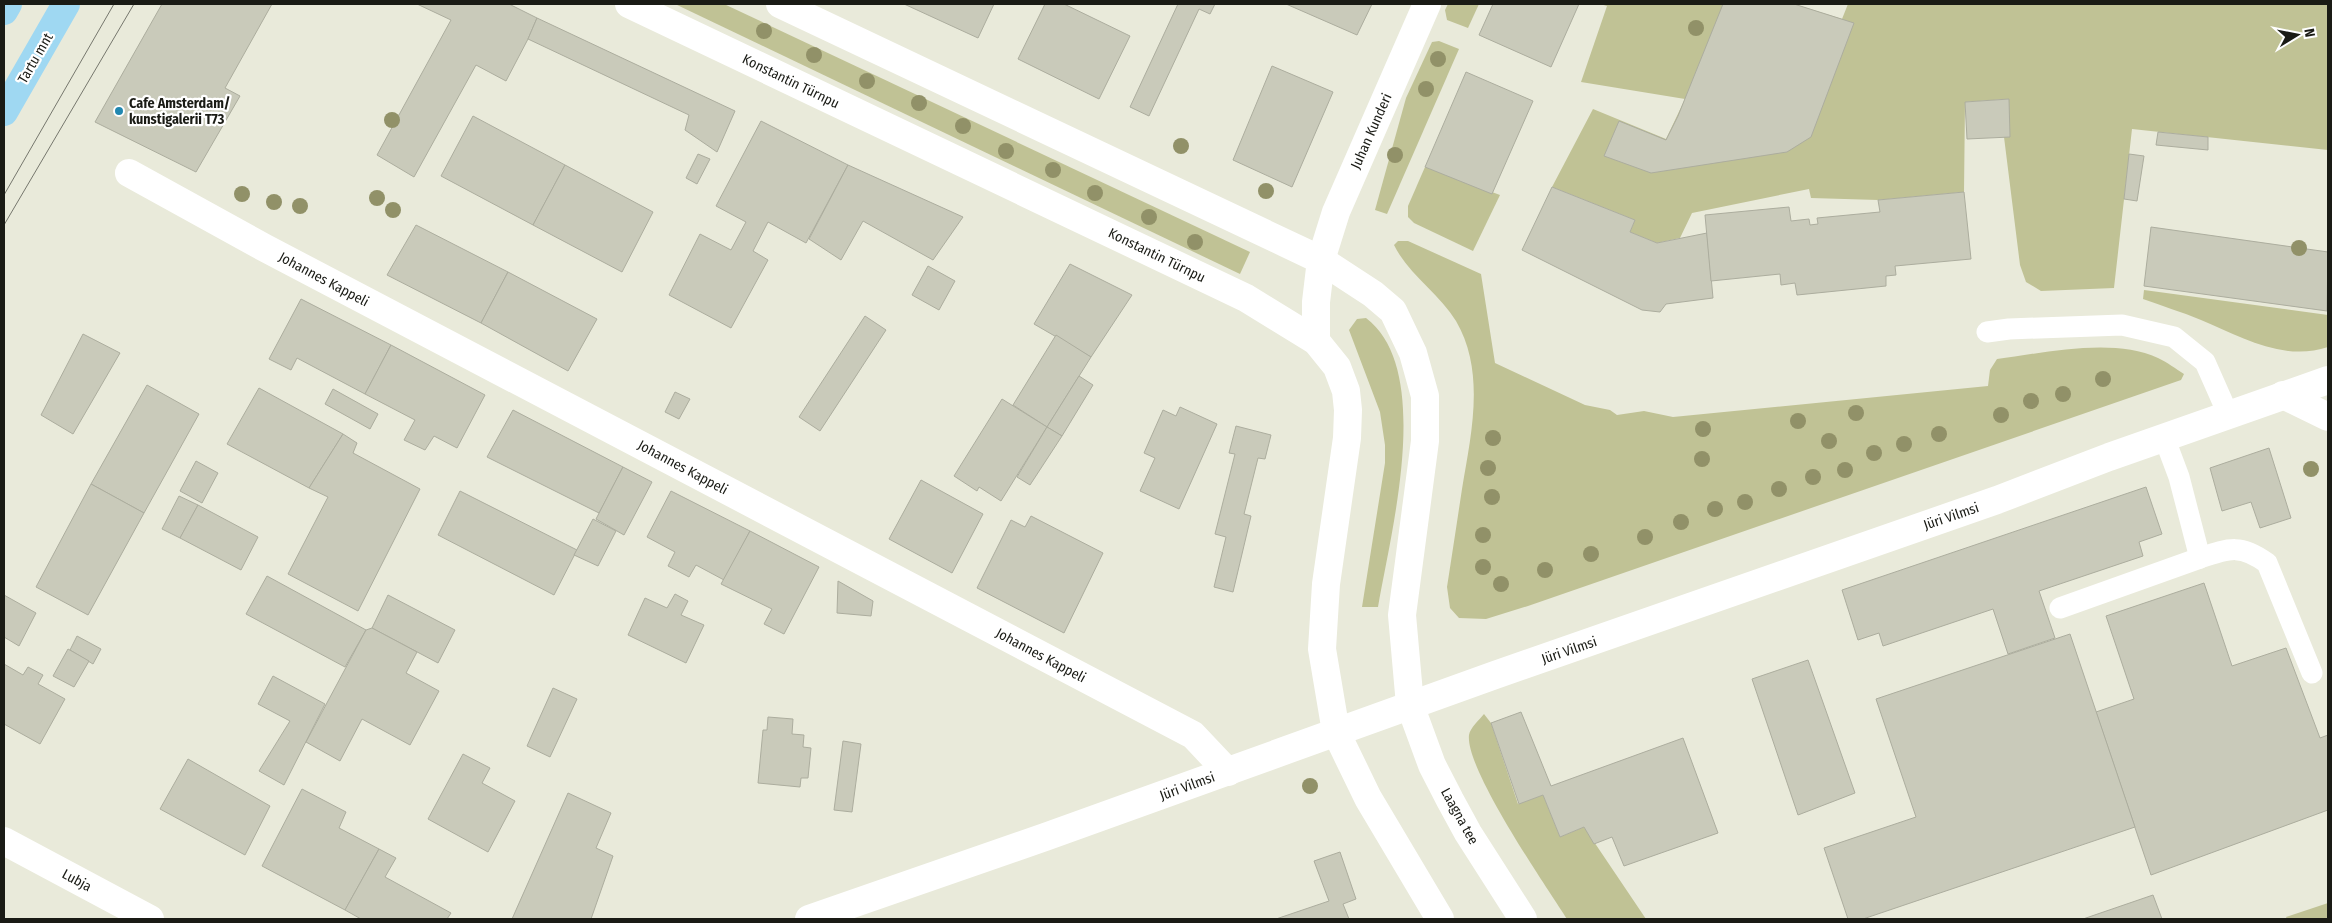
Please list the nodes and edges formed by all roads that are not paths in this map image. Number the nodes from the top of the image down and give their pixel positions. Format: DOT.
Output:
graph roads {
  1 [pos="8,4"];
  2 [pos="51,4"];
  3 [pos="66,4"];
  4 [pos="629,4"];
  5 [pos="780,4"];
  6 [pos="1427,4"];
  7 [pos="4,11"];
  8 [pos="51,31"];
  9 [pos="4,112"];
  10 [pos="128,173"];
  11 [pos="1321,260"];
  12 [pos="1986,332"];
  13 [pos="1316,341"];
  14 [pos="2328,380"];
  15 [pos="2283,395"];
  16 [pos="2228,414"];
  17 [pos="2328,417"];
  18 [pos="2164,437"];
  19 [pos="2200,558"];
  20 [pos="2060,608"];
  21 [pos="2312,673"];
  22 [pos="1410,705"];
  23 [pos="1336,732"];
  24 [pos="1228,772"];
  25 [pos="4,841"];
  26 [pos="150,919"];
  27 [pos="809,919"];
  28 [pos="1440,919"];
  29 [pos="1523,919"];
  1 -- 7 [label="main road"];
  2 -- 8 [label="street"];
  3 -- 8 [label="main road, Tartu mnt"];
  4 -- 13 [label="street, Konstantin Türnpu"];
  5 -- 11 [label="street"];
  6 -- 11 [label="street, Juhan Kunderi"];
  8 -- 9 [label="main road, Tartu mnt"];
  10 -- 24 [label="street, Johannes Kappeli"];
  11 -- 13 [label="street, Juhan Kunderi"];
  11 -- 22 [label="street"];
  12 -- 16 [label="lane"];
  13 -- 23 [label="street, Konstantin Türnpu"];
  14 -- 15 [label="street, Jüri Vilmsi"];
  15 -- 16 [label="street, Jüri Vilmsi"];
  15 -- 17 [label="street"];
  16 -- 18 [label="street, Jüri Vilmsi"];
  18 -- 19 [label="lane"];
  18 -- 22 [label="street, Jüri Vilmsi"];
  19 -- 20 [label="lane"];
  19 -- 21 [label="lane"];
  22 -- 23 [label="street, Jüri Vilmsi"];
  22 -- 29 [label="street, Laagna tee"];
  23 -- 24 [label="street, Jüri Vilmsi"];
  23 -- 28 [label="street"];
  24 -- 27 [label="street, Jüri Vilmsi"];
  25 -- 26 [label="street, Lubja"];
}
